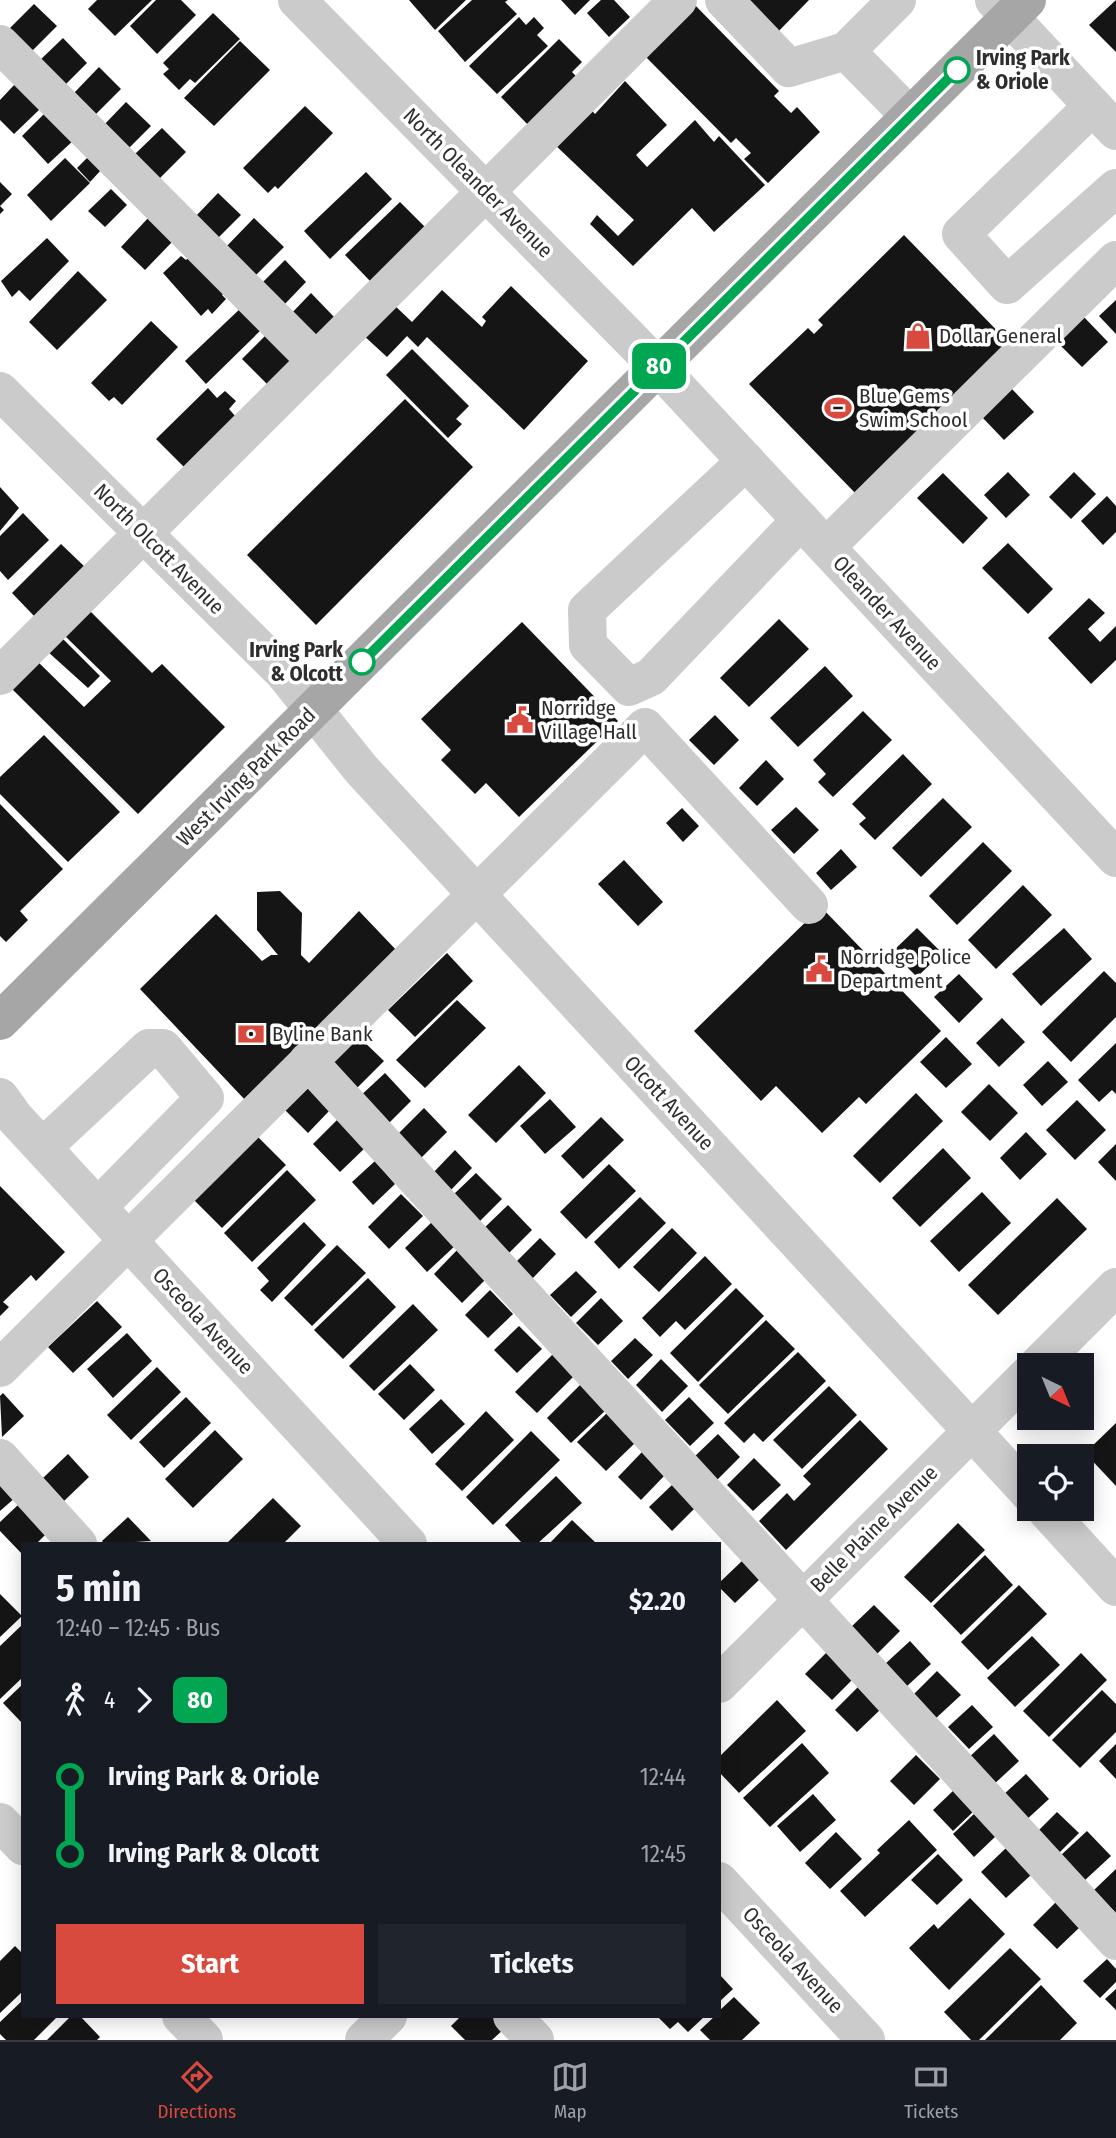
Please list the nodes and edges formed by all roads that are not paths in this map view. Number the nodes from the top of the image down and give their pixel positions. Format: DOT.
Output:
graph roads {
  1 [pos="297,0"];
  2 [pos="724,0"];
  3 [pos="897,0"];
  4 [pos="661,5"];
  5 [pos="1010,6"];
  6 [pos="0,44"];
  7 [pos="846,51"];
  8 [pos="1106,112"];
  9 [pos="910,116"];
  10 [pos="1116,188"];
  11 [pos="487,190"];
  12 [pos="1116,260"];
  13 [pos="316,361"];
  14 [pos="658,367"];
  15 [pos="0,391"];
  16 [pos="746,461"];
  17 [pos="143,533"];
  18 [pos="814,534"];
  19 [pos="0,676"];
  20 [pos="313,710"];
  21 [pos="1116,858"];
  22 [pos="476,894"];
  23 [pos="809,905"];
  24 [pos="0,1021"];
  25 [pos="308,1062"];
  26 [pos="0,1097"];
  27 [pos="43,1147"];
  28 [pos="98,1207"];
  29 [pos="128,1240"];
  30 [pos="1116,1287"];
  31 [pos="1050,1353"];
  32 [pos="0,1368"];
  33 [pos="1017,1386"];
  34 [pos="972,1431"];
  35 [pos="0,1458"];
  36 [pos="1017,1480"];
  37 [pos="1056,1521"];
  38 [pos="76,1542"];
  39 [pos="406,1542"];
  40 [pos="1116,1587"];
  41 [pos="802,1602"];
  42 [pos="721,1682"];
  43 [pos="0,1822"];
  44 [pos="21,1844"];
  45 [pos="721,1883"];
  46 [pos="1116,1941"];
  47 [pos="183,2018"];
  48 [pos="386,2018"];
  49 [pos="514,2018"];
  50 [pos="204,2040"];
  51 [pos="364,2040"];
  52 [pos="535,2040"];
  53 [pos="866,2040"];
  1 -- 11 [label="street, North Oleander Avenue"];
  2 -- 7 [label="street"];
  3 -- 7 [label="street"];
  4 -- 11 [label="street"];
  5 -- 8 [label="street"];
  5 -- 9 [label="main road, West Irving Park Road"];
  6 -- 13 [label="street"];
  7 -- 9 [label="street"];
  8 -- 10 [label="street"];
  9 -- 14 [label="main road, West Irving Park Road"];
  11 -- 13 [label="street"];
  11 -- 14 [label="street, North Oleander Avenue"];
  12 -- 18 [label="street"];
  13 -- 17 [label="street"];
  14 -- 16 [label="street, Oleander Avenue"];
  14 -- 20 [label="main road, West Irving Park Road"];
  15 -- 17 [label="street, North Olcott Avenue"];
  16 -- 18 [label="street, Oleander Avenue"];
  16 -- 18 [label="street"];
  17 -- 19 [label="street"];
  17 -- 20 [label="street, North Olcott Avenue"];
  18 -- 21 [label="street, Oleander Avenue"];
  20 -- 22 [label="street, Olcott Avenue"];
  20 -- 24 [label="main road, West Irving Park Road"];
  22 -- 23 [label="street"];
  22 -- 25 [label="street"];
  22 -- 34 [label="street, Olcott Avenue"];
  25 -- 29 [label="street"];
  25 -- 41 [label="street"];
  26 -- 27 [label="street, Osceola Avenue"];
  27 -- 28 [label="street, Osceola Avenue"];
  27 -- 28 [label="street"];
  28 -- 29 [label="street, Osceola Avenue"];
  29 -- 32 [label="street"];
  29 -- 39 [label="street, Osceola Avenue"];
  30 -- 31 [label="street"];
  33 -- 34 [label="street, Belle Plaine Avenue"];
  34 -- 36 [label="street, Olcott Avenue"];
  34 -- 41 [label="street, Belle Plaine Avenue"];
  35 -- 38 [label="street"];
  37 -- 40 [label="street"];
  41 -- 42 [label="street, Belle Plaine Avenue"];
  41 -- 46 [label="street"];
  43 -- 44 [label="street"];
  45 -- 53 [label="street, Osceola Avenue"];
  47 -- 50 [label="street"];
  48 -- 51 [label="street"];
  49 -- 52 [label="street"];
}
